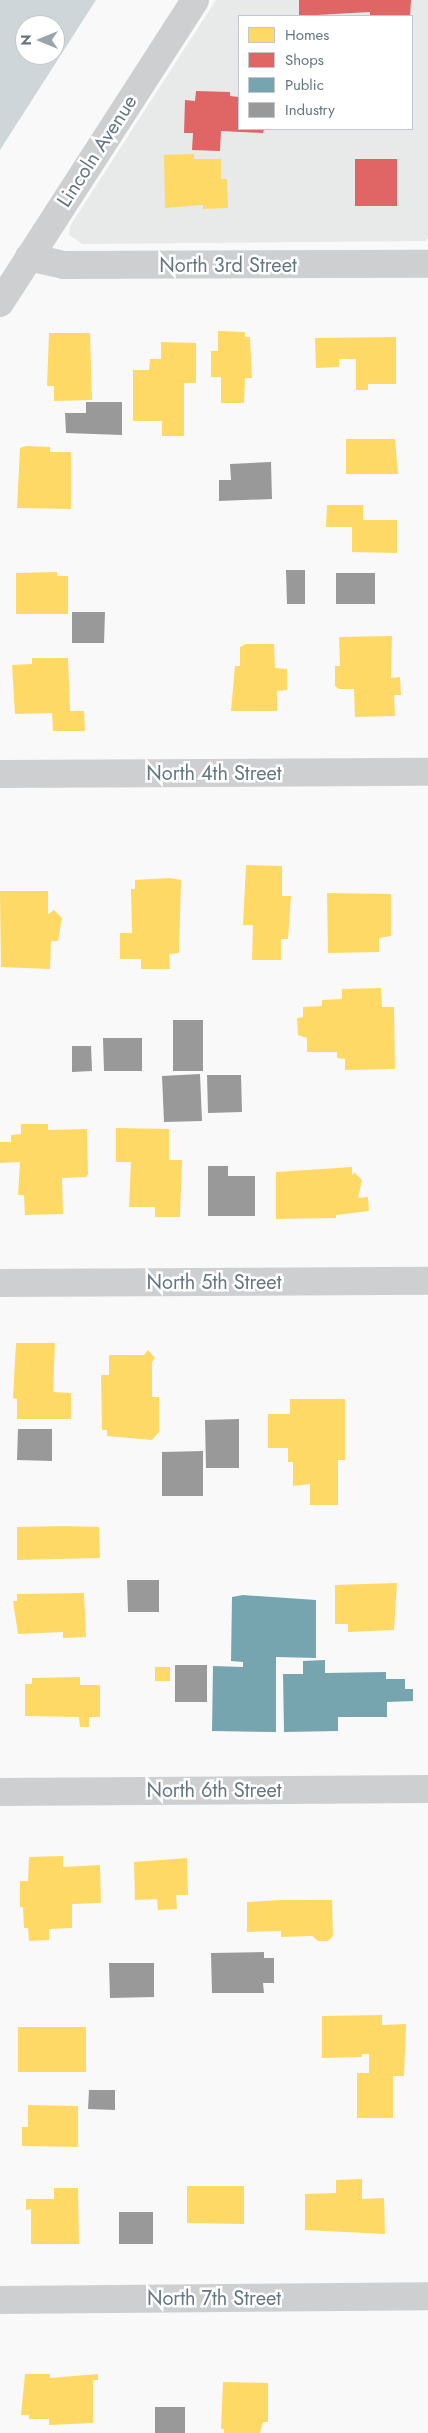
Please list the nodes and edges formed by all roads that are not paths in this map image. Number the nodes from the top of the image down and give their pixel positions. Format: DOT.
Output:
graph roads {
  1 [pos="195,0"];
  2 [pos="28,257"];
  3 [pos="428,264"];
  4 [pos="0,303"];
  5 [pos="428,772"];
  6 [pos="0,774"];
  7 [pos="428,1281"];
  8 [pos="0,1284"];
  9 [pos="428,1789"];
  10 [pos="0,1792"];
  11 [pos="428,2296"];
  12 [pos="0,2300"];
  1 -- 2 [label="street, Lincoln Avenue"];
  2 -- 3 [label="street, North 3rd Street"];
  2 -- 4 [label="street, Lincoln Avenue"];
  5 -- 6 [label="street, North 4th Street"];
  7 -- 8 [label="street, North 5th Street"];
  9 -- 10 [label="street, North 6th Street"];
  11 -- 12 [label="street, North 7th Street"];
}
